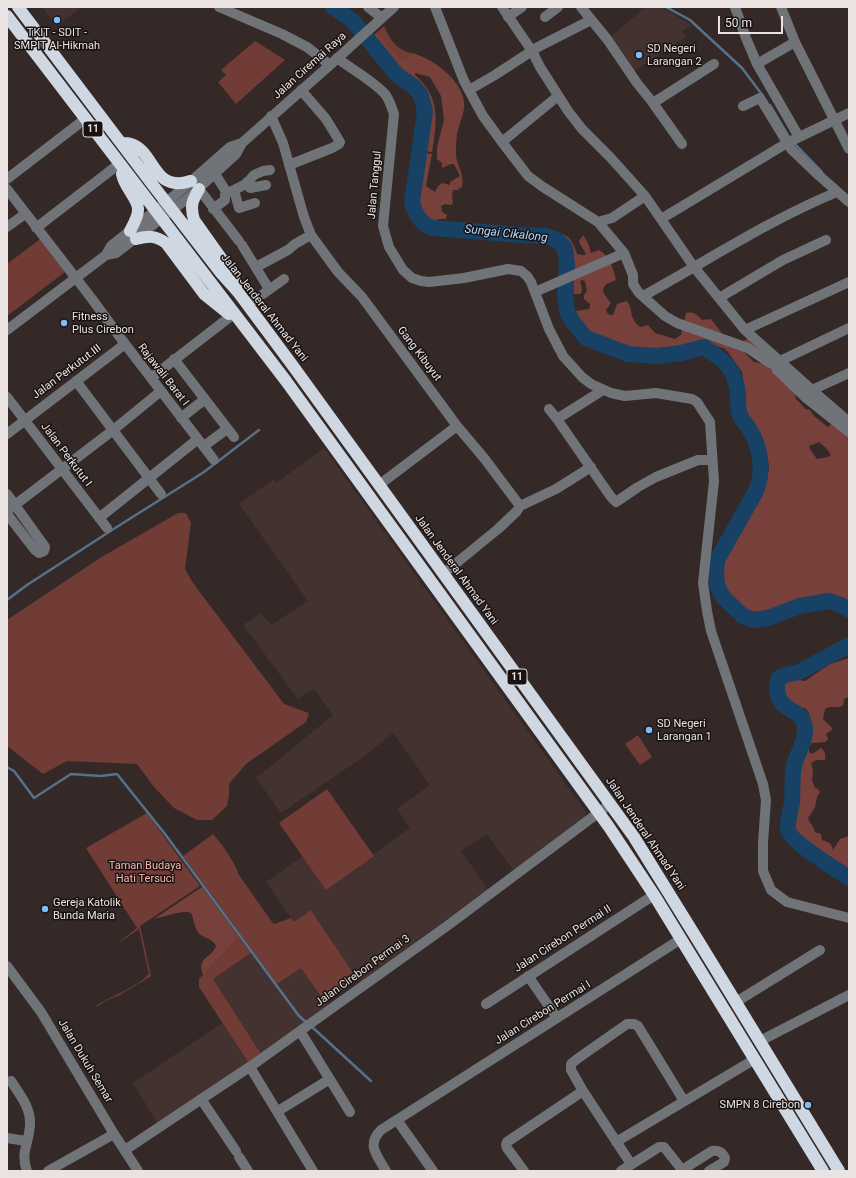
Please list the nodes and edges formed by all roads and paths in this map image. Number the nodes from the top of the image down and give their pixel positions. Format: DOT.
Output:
graph roads {
  1 [pos="18,7"];
  2 [pos="219,7"];
  3 [pos="368,7"];
  4 [pos="394,7"];
  5 [pos="435,7"];
  6 [pos="502,7"];
  7 [pos="522,7"];
  8 [pos="558,7"];
  9 [pos="581,7"];
  10 [pos="735,7"];
  11 [pos="781,7"];
  12 [pos="7,16"];
  13 [pos="508,17"];
  14 [pos="545,17"];
  15 [pos="380,19"];
  16 [pos="591,20"];
  17 [pos="795,42"];
  18 [pos="532,51"];
  19 [pos="334,62"];
  20 [pos="714,64"];
  21 [pos="757,64"];
  22 [pos="301,90"];
  23 [pos="469,90"];
  24 [pos="558,96"];
  25 [pos="653,103"];
  26 [pos="743,106"];
  27 [pos="849,113"];
  28 [pos="271,116"];
  29 [pos="85,119"];
  30 [pos="835,121"];
  31 [pos="799,137"];
  32 [pos="502,142"];
  33 [pos="122,143"];
  34 [pos="242,143"];
  35 [pos="682,144"];
  36 [pos="787,144"];
  37 [pos="849,149"];
  38 [pos="289,165"];
  39 [pos="121,166"];
  40 [pos="270,170"];
  41 [pos="215,174"];
  42 [pos="7,179"];
  43 [pos="247,182"];
  44 [pos="195,185"];
  45 [pos="266,185"];
  46 [pos="7,189"];
  47 [pos="231,191"];
  48 [pos="837,192"];
  49 [pos="645,196"];
  50 [pos="849,202"];
  51 [pos="255,203"];
  52 [pos="170,207"];
  53 [pos="213,209"];
  54 [pos="25,214"];
  55 [pos="159,215"];
  56 [pos="661,219"];
  57 [pos="598,222"];
  58 [pos="7,228"];
  59 [pos="36,228"];
  60 [pos="133,235"];
  61 [pos="311,235"];
  62 [pos="826,240"];
  63 [pos="624,253"];
  64 [pos="256,267"];
  65 [pos="694,267"];
  66 [pos="76,278"];
  67 [pos="284,279"];
  68 [pos="849,282"];
  69 [pos="238,292"];
  70 [pos="535,292"];
  71 [pos="259,296"];
  72 [pos="643,296"];
  73 [pos="719,298"];
  74 [pos="231,316"];
  75 [pos="849,328"];
  76 [pos="7,330"];
  77 [pos="745,330"];
  78 [pos="255,340"];
  79 [pos="125,344"];
  80 [pos="174,359"];
  81 [pos="777,362"];
  82 [pos="849,373"];
  83 [pos="151,378"];
  84 [pos="76,381"];
  85 [pos="603,390"];
  86 [pos="812,390"];
  87 [pos="161,391"];
  88 [pos="7,397"];
  89 [pos="205,399"];
  90 [pos="548,409"];
  91 [pos="181,418"];
  92 [pos="557,419"];
  93 [pos="25,420"];
  94 [pos="849,422"];
  95 [pos="457,426"];
  96 [pos="112,430"];
  97 [pos="849,432"];
  98 [pos="7,434"];
  99 [pos="201,443"];
  100 [pos="214,460"];
  101 [pos="712,460"];
  102 [pos="591,467"];
  103 [pos="62,469"];
  104 [pos="150,479"];
  105 [pos="379,485"];
  106 [pos="7,494"];
  107 [pos="161,494"];
  108 [pos="16,504"];
  109 [pos="520,506"];
  110 [pos="7,512"];
  111 [pos="100,518"];
  112 [pos="107,528"];
  113 [pos="443,574"];
  114 [pos="610,804"];
  115 [pos="599,813"];
  116 [pos="654,894"];
  117 [pos="849,918"];
  118 [pos="681,939"];
  119 [pos="820,950"];
  120 [pos="7,966"];
  121 [pos="528,976"];
  122 [pos="849,995"];
  123 [pos="736,1002"];
  124 [pos="486,1004"];
  125 [pos="557,1018"];
  126 [pos="306,1027"];
  127 [pos="760,1040"];
  128 [pos="756,1059"];
  129 [pos="250,1066"];
  130 [pos="330,1079"];
  131 [pos="10,1081"];
  132 [pos="583,1092"];
  133 [pos="201,1099"];
  134 [pos="684,1101"];
  135 [pos="278,1112"];
  136 [pos="350,1112"];
  137 [pos="397,1120"];
  138 [pos="114,1134"];
  139 [pos="7,1138"];
  140 [pos="26,1141"];
  141 [pos="616,1142"];
  142 [pos="124,1150"];
  143 [pos="631,1164"];
  144 [pos="682,1170"];
  145 [pos="27,1171"];
  146 [pos="48,1171"];
  147 [pos="138,1171"];
  148 [pos="248,1171"];
  149 [pos="313,1171"];
  150 [pos="386,1171"];
  151 [pos="433,1171"];
  152 [pos="524,1171"];
  153 [pos="621,1171"];
  154 [pos="709,1171"];
  155 [pos="823,1171"];
  156 [pos="840,1171"];
  1 -- 33 [label="highway, Jalan Jenderal Ahmad Yani / 11"];
  2 -- 19 [label="street, Jalan Tanggul"];
  3 -- 15 [label="street"];
  4 -- 15 [label="street, Jalan Ciremai Raya"];
  5 -- 23 [label="street"];
  6 -- 13 [label="street"];
  7 -- 13 [label="street"];
  8 -- 14 [label="street"];
  9 -- 16 [label="street"];
  10 -- 21 [label="street"];
  11 -- 17 [label="street"];
  12 -- 29 [label="highway, 11"];
  13 -- 18 [label="street"];
  15 -- 19 [label="street, Jalan Ciremai Raya"];
  16 -- 18 [label="street"];
  16 -- 25 [label="street"];
  17 -- 21 [label="street"];
  17 -- 30 [label="street"];
  18 -- 23 [label="street"];
  18 -- 24 [label="street"];
  19 -- 22 [label="street, Jalan Ciremai Raya"];
  19 -- 70 [label="street, Jalan Tanggul"];
  20 -- 25 [label="street"];
  21 -- 31 [label="street"];
  22 -- 28 [label="street, Jalan Ciremai Raya"];
  22 -- 38 [label="street"];
  23 -- 32 [label="street"];
  24 -- 32 [label="street"];
  24 -- 49 [label="street"];
  25 -- 35 [label="street"];
  26 -- 36 [label="street"];
  27 -- 30 [label="street"];
  28 -- 34 [label="street, Jalan Ciremai Raya"];
  28 -- 38 [label="street, Gang Kibuyut"];
  29 -- 39 [label="highway, 11"];
  29 -- 42 [label="street"];
  30 -- 31 [label="street"];
  30 -- 37 [label="street"];
  31 -- 36 [label="street"];
  32 -- 57 [label="street"];
  33 -- 44 [label="highway"];
  33 -- 52 [label="highway, Jalan Jenderal Ahmad Yani / 11"];
  34 -- 41 [label="street, Jalan Ciremai Raya"];
  34 -- 44 [label="street, Jalan Ciremai Raya"];
  36 -- 48 [label="street"];
  36 -- 56 [label="street"];
  38 -- 61 [label="street, Gang Kibuyut"];
  39 -- 55 [label="highway, 11"];
  39 -- 59 [label="street"];
  39 -- 60 [label="highway"];
  40 -- 43 [label="street"];
  41 -- 44 [label="street, Jalan Ciremai Raya"];
  41 -- 47 [label="street"];
  43 -- 45 [label="street"];
  43 -- 47 [label="street"];
  44 -- 52 [label="street, Jalan Ciremai Raya"];
  44 -- 53 [label="street"];
  44 -- 69 [label="highway"];
  46 -- 54 [label="street, Rajawali Barat I"];
  47 -- 51 [label="street"];
  47 -- 53 [label="street"];
  48 -- 50 [label="street"];
  48 -- 65 [label="street"];
  49 -- 56 [label="street"];
  49 -- 57 [label="street"];
  52 -- 55 [label="street, Jalan Ciremai Raya"];
  52 -- 69 [label="highway, Jalan Jenderal Ahmad Yani / 11"];
  53 -- 64 [label="street"];
  54 -- 58 [label="street"];
  54 -- 59 [label="street, Rajawali Barat I"];
  55 -- 60 [label="street, Jalan Ciremai Raya"];
  55 -- 78 [label="highway, 11"];
  56 -- 65 [label="street"];
  57 -- 63 [label="street"];
  59 -- 66 [label="street, Rajawali Barat I"];
  60 -- 66 [label="street, Jalan Ciremai Raya"];
  60 -- 74 [label="highway"];
  61 -- 64 [label="street"];
  61 -- 95 [label="street, Gang Kibuyut"];
  62 -- 73 [label="street"];
  63 -- 70 [label="street"];
  63 -- 72 [label="street"];
  64 -- 71 [label="street"];
  65 -- 72 [label="street"];
  65 -- 73 [label="street"];
  66 -- 76 [label="street, Jalan Ciremai Raya"];
  66 -- 79 [label="street, Rajawali Barat I"];
  67 -- 71 [label="street"];
  68 -- 77 [label="street"];
  69 -- 71 [label="highway, Jalan Jenderal Ahmad Yani / 11"];
  70 -- 85 [label="street"];
  71 -- 105 [label="highway, Jalan Jenderal Ahmad Yani / 11"];
  72 -- 81 [label="street"];
  73 -- 77 [label="street"];
  74 -- 78 [label="highway"];
  74 -- 80 [label="street"];
  75 -- 81 [label="street"];
  77 -- 81 [label="street"];
  78 -- 115 [label="highway, 11"];
  79 -- 83 [label="street, Rajawali Barat I"];
  79 -- 84 [label="street, Jalan Perkutut.III"];
  80 -- 83 [label="street"];
  80 -- 89 [label="street"];
  81 -- 86 [label="street"];
  81 -- 97 [label="street"];
  82 -- 86 [label="street"];
  83 -- 87 [label="street, Rajawali Barat I"];
  84 -- 93 [label="street, Jalan Perkutut.III"];
  84 -- 96 [label="street"];
  85 -- 92 [label="street"];
  85 -- 101 [label="street"];
  86 -- 94 [label="street"];
  87 -- 91 [label="street, Rajawali Barat I"];
  87 -- 96 [label="street"];
  88 -- 93 [label="street, Jalan Perkutut I"];
  89 -- 91 [label="street"];
  89 -- 99 [label="street"];
  90 -- 92 [label="street"];
  91 -- 99 [label="street, Rajawali Barat I"];
  92 -- 102 [label="street"];
  93 -- 98 [label="street, Jalan Perkutut.III"];
  93 -- 103 [label="street, Jalan Perkutut I"];
  95 -- 105 [label="street"];
  95 -- 109 [label="street, Gang Kibuyut"];
  96 -- 103 [label="street"];
  96 -- 104 [label="street"];
  99 -- 100 [label="street, Rajawali Barat I"];
  99 -- 104 [label="street"];
  101 -- 102 [label="street"];
  101 -- 117 [label="street"];
  102 -- 109 [label="street"];
  103 -- 108 [label="street"];
  103 -- 111 [label="street, Jalan Perkutut I"];
  104 -- 107 [label="street"];
  104 -- 111 [label="street"];
  105 -- 113 [label="highway, Jalan Jenderal Ahmad Yani / 11"];
  106 -- 108 [label="street"];
  108 -- 110 [label="street"];
  108 -- 110 [label="street"];
  109 -- 113 [label="street"];
  111 -- 112 [label="street, Jalan Perkutut I"];
  113 -- 114 [label="highway, Jalan Jenderal Ahmad Yani / 11"];
  114 -- 115 [label="street, Jalan Cirebon Permai 3"];
  114 -- 123 [label="highway, Jalan Jenderal Ahmad Yani / 11"];
  115 -- 116 [label="highway, 11"];
  115 -- 126 [label="street, Jalan Cirebon Permai 3"];
  116 -- 118 [label="highway, 11"];
  116 -- 121 [label="street, Jalan Cirebon Permai II"];
  118 -- 125 [label="street, Jalan Cirebon Permai I"];
  118 -- 128 [label="highway, 11"];
  119 -- 123 [label="street"];
  120 -- 138 [label="street, Jalan Dukuh Semar"];
  121 -- 124 [label="street, Jalan Cirebon Permai II"];
  121 -- 125 [label="street"];
  122 -- 127 [label="street"];
  123 -- 127 [label="highway, Jalan Jenderal Ahmad Yani / 11"];
  125 -- 137 [label="street, Jalan Cirebon Permai I"];
  126 -- 129 [label="street, Jalan Cirebon Permai 3"];
  126 -- 130 [label="street"];
  127 -- 156 [label="highway, Jalan Jenderal Ahmad Yani / 11"];
  128 -- 134 [label="street"];
  128 -- 155 [label="highway, 11"];
  129 -- 133 [label="street, Jalan Cirebon Permai 3"];
  129 -- 135 [label="street"];
  130 -- 135 [label="street"];
  130 -- 136 [label="street"];
  131 -- 140 [label="street"];
  132 -- 134 [label="street"];
  132 -- 141 [label="street"];
  132 -- 152 [label="street"];
  133 -- 142 [label="street, Jalan Cirebon Permai 3"];
  133 -- 148 [label="street"];
  134 -- 141 [label="street"];
  135 -- 149 [label="street"];
  137 -- 150 [label="street, Jalan Cirebon Permai I"];
  137 -- 151 [label="street"];
  138 -- 142 [label="street, Jalan Dukuh Semar"];
  138 -- 146 [label="street"];
  139 -- 140 [label="street"];
  140 -- 145 [label="street"];
  141 -- 143 [label="street"];
  142 -- 147 [label="street, Jalan Dukuh Semar"];
  143 -- 144 [label="street"];
  143 -- 153 [label="street"];
  144 -- 154 [label="street"];
}
